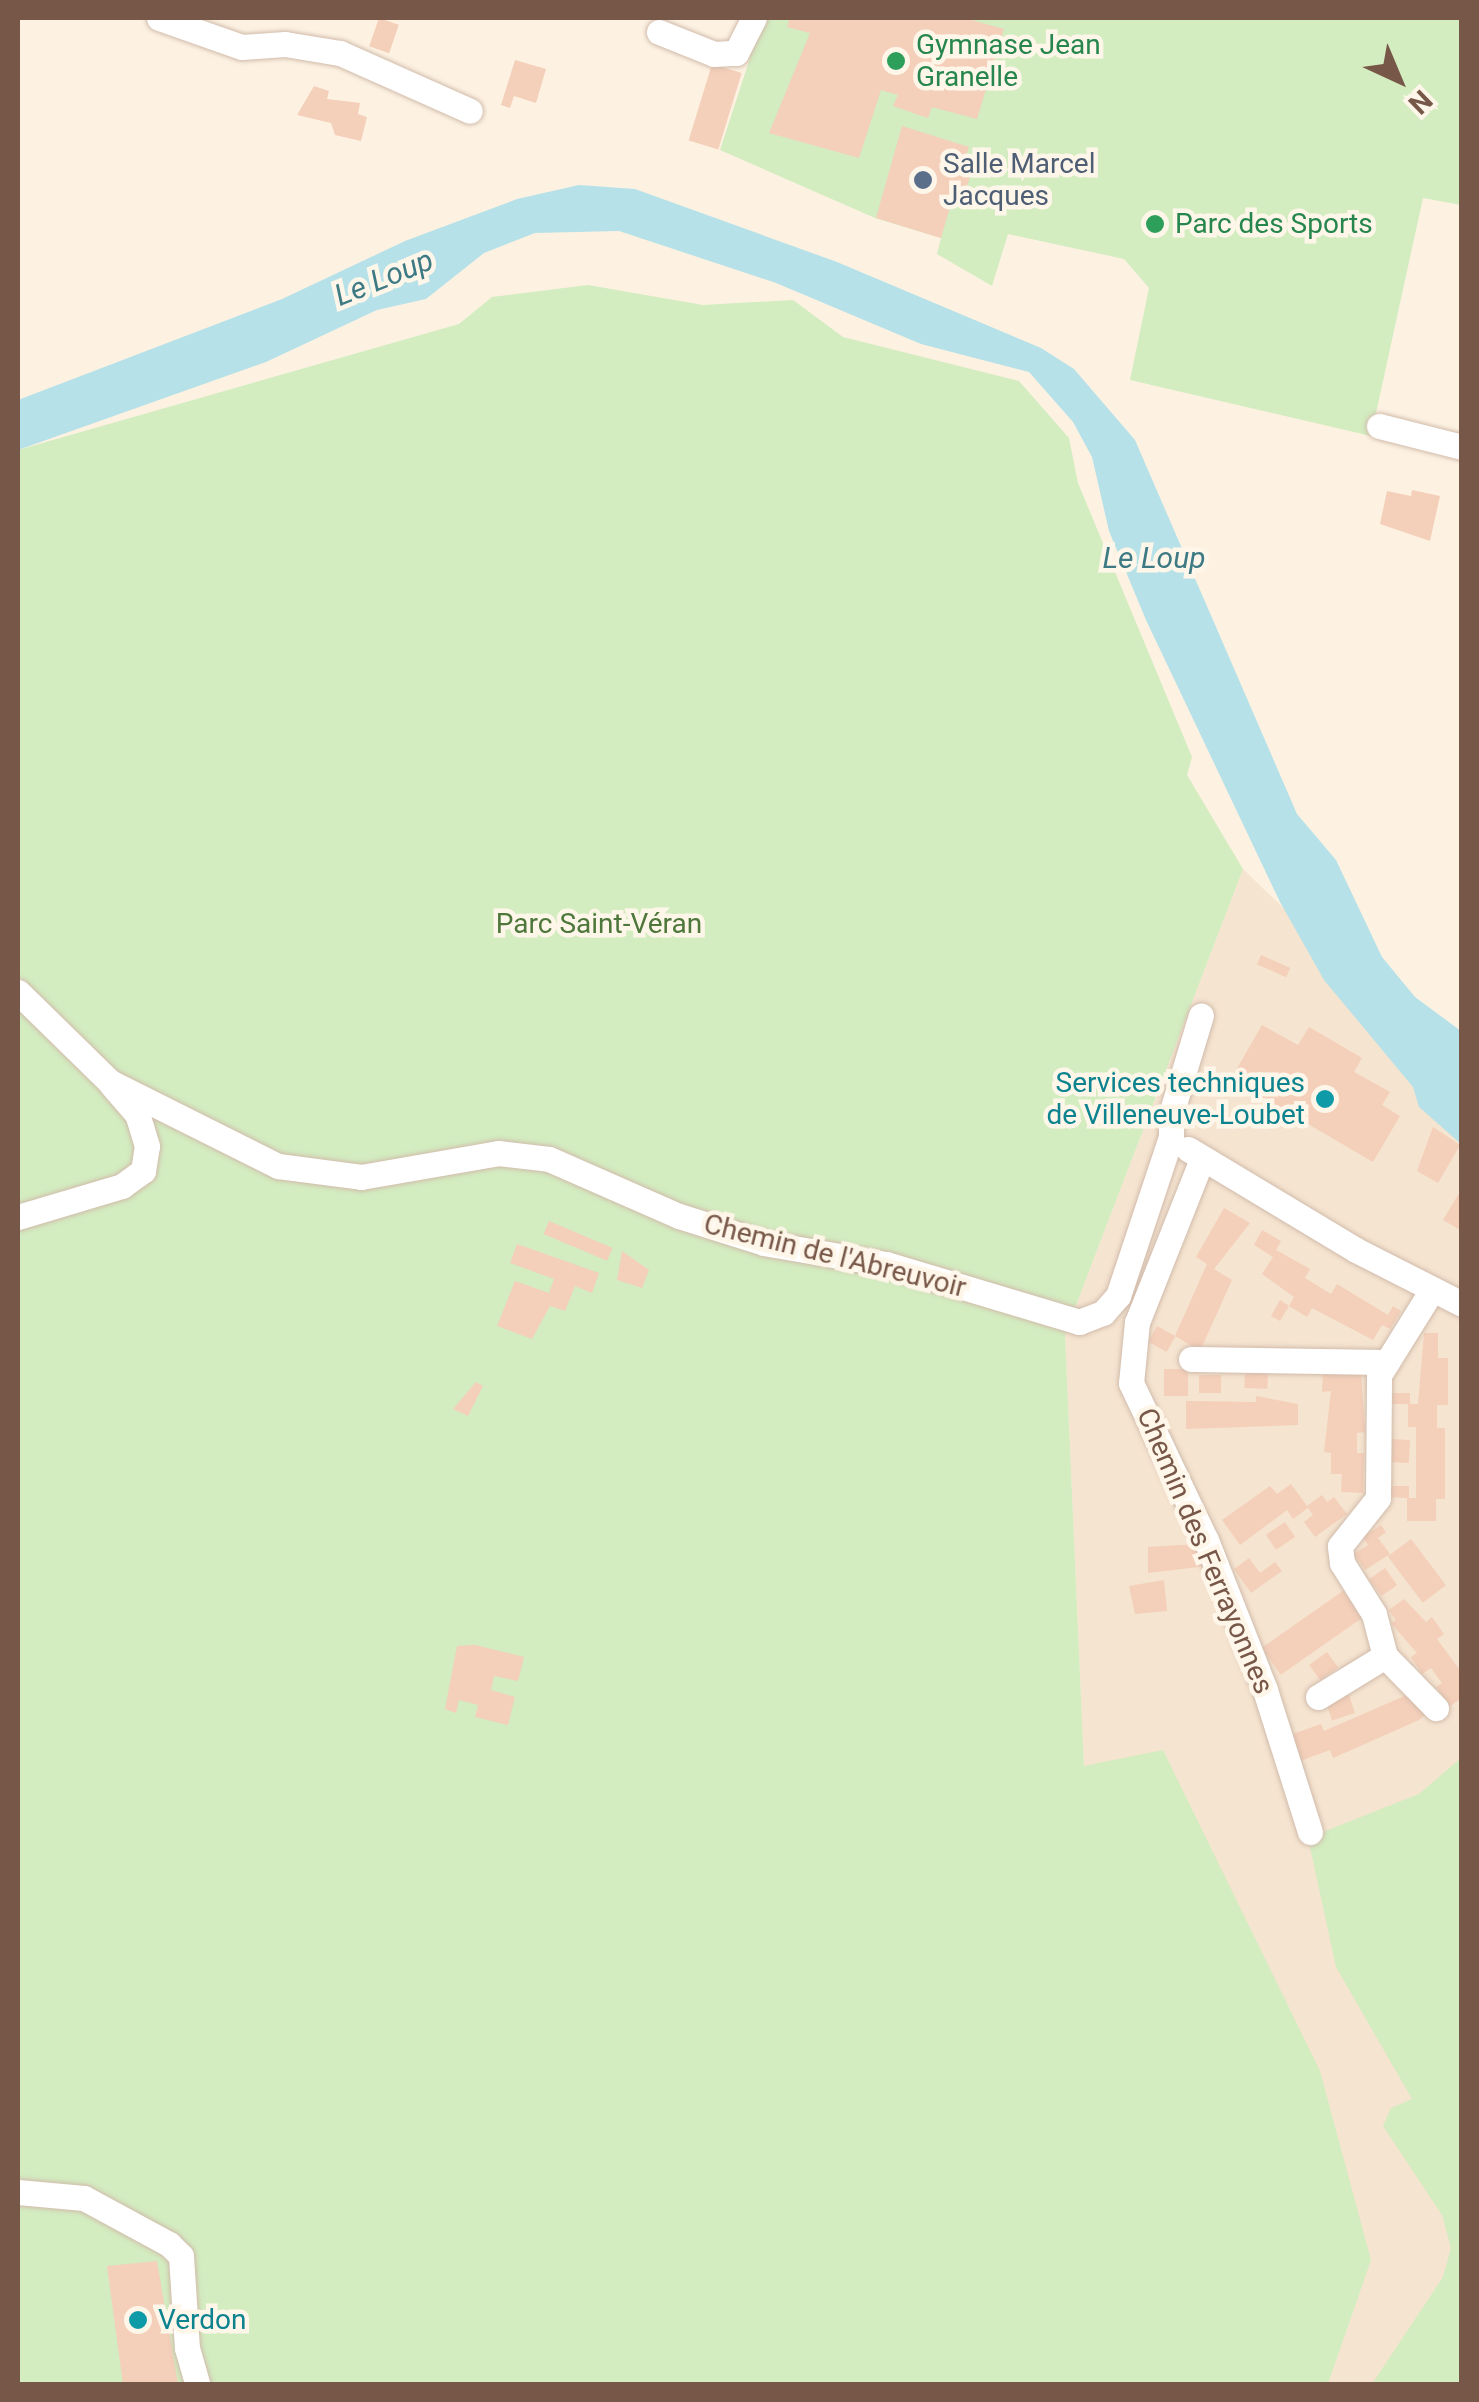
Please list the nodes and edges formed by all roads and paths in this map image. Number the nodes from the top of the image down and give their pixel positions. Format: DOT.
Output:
graph roads {
  1 [pos="159,18"];
  2 [pos="754,18"];
  3 [pos="658,32"];
  4 [pos="470,111"];
  5 [pos="1379,426"];
  6 [pos="1462,446"];
  7 [pos="19,996"];
  8 [pos="1202,1015"];
  9 [pos="110,1082"];
  10 [pos="1172,1138"];
  11 [pos="1202,1159"];
  12 [pos="18,1217"];
  13 [pos="1432,1290"];
  14 [pos="1462,1304"];
  15 [pos="1191,1359"];
  16 [pos="1387,1362"];
  17 [pos="1385,1656"];
  18 [pos="1318,1697"];
  19 [pos="1436,1708"];
  20 [pos="1310,1832"];
  21 [pos="18,2192"];
  22 [pos="197,2384"];
  1 -- 4 [label="street"];
  2 -- 3 [label="street"];
  5 -- 6 [label="street"];
  7 -- 9 [label="street"];
  8 -- 10 [label="street"];
  9 -- 10 [label="street, Chemin de l'Abreuvoir"];
  9 -- 12 [label="street"];
  10 -- 11 [label="street"];
  11 -- 13 [label="street"];
  11 -- 20 [label="street, Chemin des Ferrayonnes"];
  13 -- 14 [label="street"];
  13 -- 16 [label="street"];
  15 -- 16 [label="street"];
  16 -- 17 [label="street"];
  17 -- 18 [label="street"];
  17 -- 19 [label="street"];
  21 -- 22 [label="street"];
}
